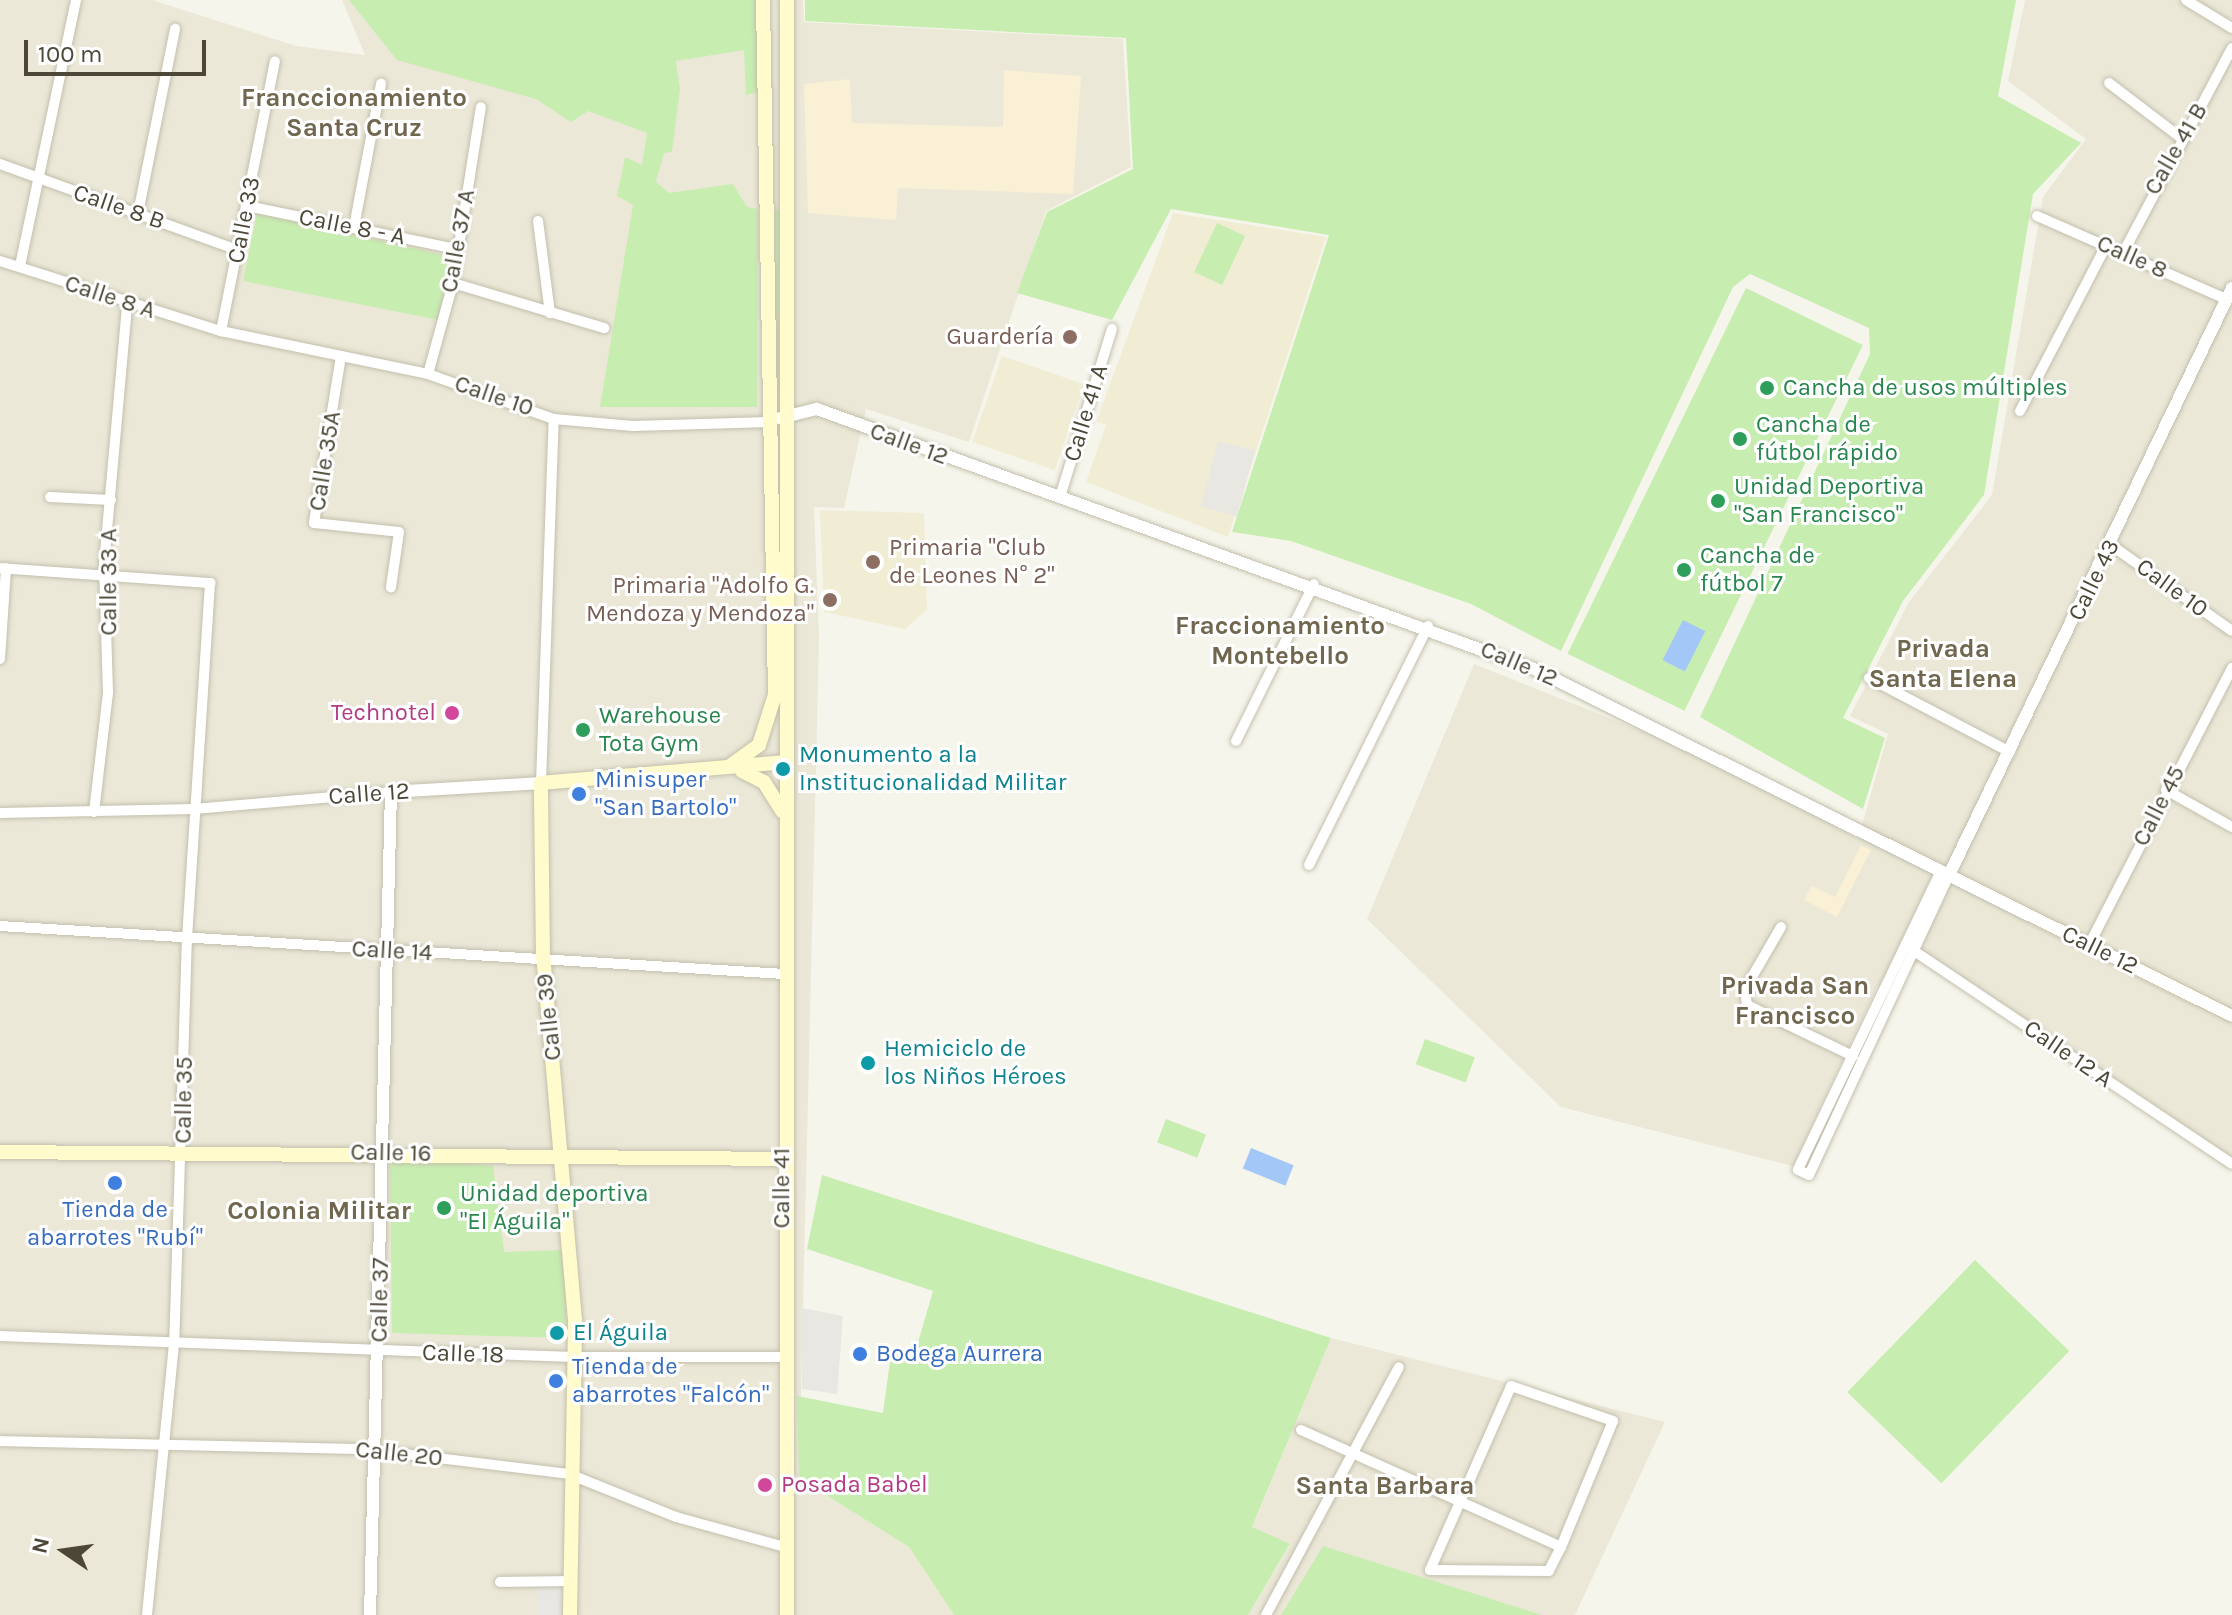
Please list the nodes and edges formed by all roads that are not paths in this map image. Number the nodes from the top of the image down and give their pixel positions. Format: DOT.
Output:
graph roads {
  1 [pos="76,0"];
  2 [pos="763,0"];
  3 [pos="787,0"];
  4 [pos="2186,0"];
  5 [pos="2232,28"];
  6 [pos="175,29"];
  7 [pos="2232,48"];
  8 [pos="275,61"];
  9 [pos="2109,83"];
  10 [pos="381,84"];
  11 [pos="481,107"];
  12 [pos="2180,137"];
  13 [pos="0,164"];
  14 [pos="39,179"];
  15 [pos="764,183"];
  16 [pos="790,184"];
  17 [pos="247,206"];
  18 [pos="138,213"];
  19 [pos="2037,216"];
  20 [pos="538,221"];
  21 [pos="354,227"];
  22 [pos="2106,246"];
  23 [pos="457,249"];
  24 [pos="238,250"];
  25 [pos="2123,253"];
  26 [pos="0,261"];
  27 [pos="20,266"];
  28 [pos="453,283"];
  29 [pos="2229,294"];
  30 [pos="127,305"];
  31 [pos="550,313"];
  32 [pos="604,328"];
  33 [pos="1112,329"];
  34 [pos="221,331"];
  35 [pos="341,356"];
  36 [pos="428,374"];
  37 [pos="2020,411"];
  38 [pos="789,415"];
  39 [pos="554,419"];
  40 [pos="770,422"];
  41 [pos="50,497"];
  42 [pos="1060,497"];
  43 [pos="111,500"];
  44 [pos="2111,545"];
  45 [pos="3,568"];
  46 [pos="109,572"];
  47 [pos="1314,584"];
  48 [pos="391,587"];
  49 [pos="1428,626"];
  50 [pos="2232,631"];
  51 [pos="0,659"];
  52 [pos="2232,668"];
  53 [pos="1869,678"];
  54 [pos="1236,741"];
  55 [pos="2010,752"];
  56 [pos="785,762"];
  57 [pos="726,768"];
  58 [pos="541,783"];
  59 [pos="2166,790"];
  60 [pos="391,792"];
  61 [pos="194,809"];
  62 [pos="94,812"];
  63 [pos="0,813"];
  64 [pos="784,826"];
  65 [pos="2232,827"];
  66 [pos="1309,865"];
  67 [pos="1946,872"];
  68 [pos="0,926"];
  69 [pos="1781,927"];
  70 [pos="187,936"];
  71 [pos="1905,943"];
  72 [pos="2089,945"];
  73 [pos="383,952"];
  74 [pos="1915,952"];
  75 [pos="543,957"];
  76 [pos="784,974"];
  77 [pos="2232,1016"];
  78 [pos="1849,1054"];
  79 [pos="1860,1060"];
  80 [pos="0,1152"];
  81 [pos="184,1152"];
  82 [pos="382,1152"];
  83 [pos="564,1157"];
  84 [pos="782,1159"];
  85 [pos="2232,1164"];
  86 [pos="0,1336"];
  87 [pos="174,1344"];
  88 [pos="379,1352"];
  89 [pos="574,1357"];
  90 [pos="783,1357"];
  91 [pos="1399,1367"];
  92 [pos="1301,1430"];
  93 [pos="0,1441"];
  94 [pos="165,1447"];
  95 [pos="374,1451"];
  96 [pos="1356,1459"];
  97 [pos="569,1474"];
  98 [pos="1458,1503"];
  99 [pos="785,1547"];
  100 [pos="1561,1547"];
  101 [pos="568,1581"];
  102 [pos="500,1582"];
  103 [pos="147,1615"];
  104 [pos="370,1615"];
  105 [pos="570,1615"];
  106 [pos="787,1615"];
  107 [pos="1266,1615"];
  1 -- 14 [label="street"];
  2 -- 15 [label="main road"];
  3 -- 16 [label="main road, Calle 41"];
  4 -- 5 [label="street"];
  6 -- 18 [label="street"];
  7 -- 12 [label="street, Calle 41 B"];
  8 -- 17 [label="street, Calle 33"];
  9 -- 12 [label="street"];
  10 -- 21 [label="street"];
  11 -- 23 [label="street, Calle 37 A"];
  12 -- 25 [label="street, Calle 41 B"];
  13 -- 14 [label="street, Calle 8 B"];
  14 -- 18 [label="street, Calle 8 B"];
  14 -- 27 [label="street"];
  15 -- 16 [label="main road"];
  15 -- 40 [label="main road"];
  16 -- 38 [label="main road, Calle 41"];
  17 -- 21 [label="street, Calle 8 - A"];
  17 -- 24 [label="street, Calle 33"];
  18 -- 24 [label="street, Calle 8 B"];
  19 -- 22 [label="street, Calle 8"];
  20 -- 31 [label="street"];
  21 -- 23 [label="street, Calle 8 - A"];
  22 -- 25 [label="street, Calle 8"];
  22 -- 37 [label="street"];
  23 -- 28 [label="street, Calle 37 A"];
  24 -- 34 [label="street, Calle 33"];
  25 -- 29 [label="street, Calle 8"];
  26 -- 27 [label="street, Calle 8 A"];
  27 -- 30 [label="street, Calle 8 A"];
  28 -- 31 [label="street"];
  28 -- 36 [label="street, Calle 37 A"];
  29 -- 44 [label="street, Calle 43"];
  30 -- 34 [label="street, Calle 8 A"];
  30 -- 43 [label="street, Calle 33 A"];
  31 -- 32 [label="street"];
  33 -- 42 [label="street, Calle 41 A"];
  34 -- 35 [label="street, Calle 10"];
  35 -- 36 [label="street, Calle 10"];
  35 -- 48 [label="street, Calle 35A"];
  36 -- 39 [label="street, Calle 10"];
  38 -- 40 [label="street, Calle 12"];
  38 -- 42 [label="street, Calle 12"];
  38 -- 56 [label="main road, Calle 41"];
  39 -- 40 [label="street, Calle 10"];
  39 -- 58 [label="street, Calle 39"];
  40 -- 57 [label="main road"];
  41 -- 43 [label="street"];
  42 -- 47 [label="street, Calle 12"];
  43 -- 46 [label="street, Calle 33 A"];
  44 -- 50 [label="street, Calle 10"];
  44 -- 55 [label="street, Calle 43"];
  45 -- 46 [label="street"];
  45 -- 51 [label="street"];
  46 -- 61 [label="street, Calle 35"];
  46 -- 62 [label="street, Calle 33 A"];
  47 -- 49 [label="street, Calle 12"];
  47 -- 54 [label="street"];
  49 -- 66 [label="street"];
  49 -- 67 [label="street, Calle 12"];
  52 -- 59 [label="street, Calle 45"];
  53 -- 55 [label="street"];
  55 -- 67 [label="street, Calle 43"];
  56 -- 57 [label="main road, Calle 12"];
  56 -- 64 [label="main road, Calle 41"];
  57 -- 58 [label="main road, Calle 12"];
  57 -- 64 [label="main road"];
  58 -- 60 [label="street, Calle 12"];
  58 -- 75 [label="main road, Calle 39"];
  59 -- 65 [label="street"];
  59 -- 72 [label="street, Calle 45"];
  60 -- 61 [label="street, Calle 12"];
  60 -- 73 [label="street, Calle 37"];
  61 -- 62 [label="street, Calle 12"];
  61 -- 70 [label="street, Calle 35"];
  62 -- 63 [label="street, Calle 12"];
  64 -- 76 [label="main road, Calle 41"];
  67 -- 71 [label="street"];
  67 -- 72 [label="street, Calle 12"];
  67 -- 74 [label="street"];
  68 -- 70 [label="street, Calle 14"];
  69 -- 78 [label="street"];
  70 -- 73 [label="street, Calle 14"];
  70 -- 81 [label="street, Calle 35"];
  71 -- 74 [label="street, Calle 12 A"];
  71 -- 78 [label="street"];
  72 -- 77 [label="street, Calle 12"];
  73 -- 75 [label="street, Calle 14"];
  73 -- 82 [label="street, Calle 37"];
  74 -- 79 [label="street"];
  74 -- 85 [label="street, Calle 12 A"];
  75 -- 76 [label="street, Calle 14"];
  75 -- 83 [label="main road, Calle 39"];
  76 -- 84 [label="main road, Calle 41"];
  78 -- 79 [label="street"];
  78 -- 79 [label="street"];
  80 -- 81 [label="main road, Calle 16"];
  81 -- 82 [label="main road, Calle 16"];
  81 -- 87 [label="street, Calle 35"];
  82 -- 83 [label="main road, Calle 16"];
  82 -- 88 [label="street, Calle 37"];
  83 -- 84 [label="main road, Calle 16"];
  83 -- 89 [label="main road, Calle 39"];
  84 -- 90 [label="main road, Calle 41"];
  86 -- 87 [label="street, Calle 18"];
  87 -- 88 [label="street, Calle 18"];
  87 -- 94 [label="street, Calle 35"];
  88 -- 89 [label="street, Calle 18"];
  88 -- 95 [label="street, Calle 37"];
  89 -- 90 [label="street, Calle 18"];
  89 -- 97 [label="main road, Calle 39"];
  90 -- 99 [label="main road, Calle 41"];
  91 -- 96 [label="street"];
  92 -- 96 [label="street"];
  93 -- 94 [label="street, Calle 20"];
  94 -- 95 [label="street, Calle 20"];
  94 -- 103 [label="street, Calle 35"];
  95 -- 97 [label="street, Calle 20"];
  95 -- 104 [label="street, Calle 37"];
  96 -- 98 [label="street"];
  96 -- 107 [label="street"];
  97 -- 99 [label="street, Calle 20"];
  97 -- 101 [label="main road, Calle 39"];
  98 -- 100 [label="street"];
  98 -- 100 [label="street"];
  98 -- 100 [label="street"];
  99 -- 106 [label="main road, Calle 41"];
  101 -- 102 [label="street"];
  101 -- 105 [label="main road, Calle 39"];
}
